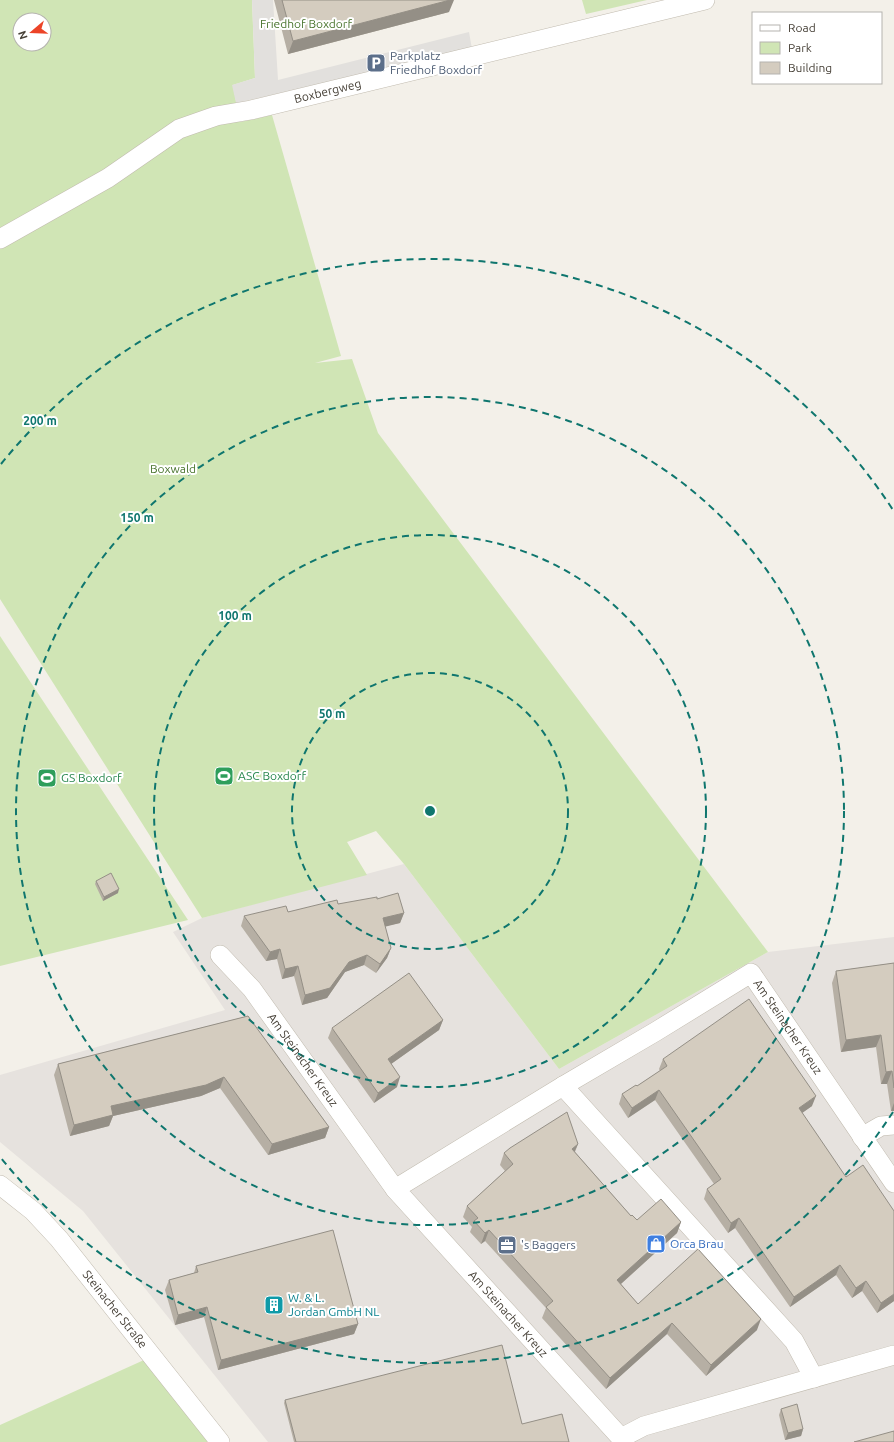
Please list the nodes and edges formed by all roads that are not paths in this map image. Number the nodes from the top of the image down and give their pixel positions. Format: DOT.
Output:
graph roads {
  1 [pos="705,0"];
  2 [pos="0,239"];
  3 [pos="220,955"];
  4 [pos="563,1086"];
  5 [pos="894,1125"];
  6 [pos="862,1137"];
  7 [pos="894,1183"];
  8 [pos="0,1185"];
  9 [pos="395,1189"];
  10 [pos="894,1355"];
  11 [pos="814,1378"];
  12 [pos="621,1440"];
  13 [pos="220,1442"];
  1 -- 2 [label="street, Boxbergweg"];
  3 -- 9 [label="street, Am Steinacher Kreuz"];
  4 -- 6 [label="street, Am Steinacher Kreuz"];
  4 -- 9 [label="street, Am Steinacher Kreuz"];
  4 -- 11 [label="street"];
  5 -- 6 [label="street"];
  6 -- 7 [label="street, Am Steinacher Kreuz"];
  8 -- 13 [label="street, Steinacher Straße"];
  9 -- 12 [label="street, Am Steinacher Kreuz"];
  10 -- 11 [label="street, Am Steinacher Kreuz"];
  11 -- 12 [label="street, Am Steinacher Kreuz"];
}
